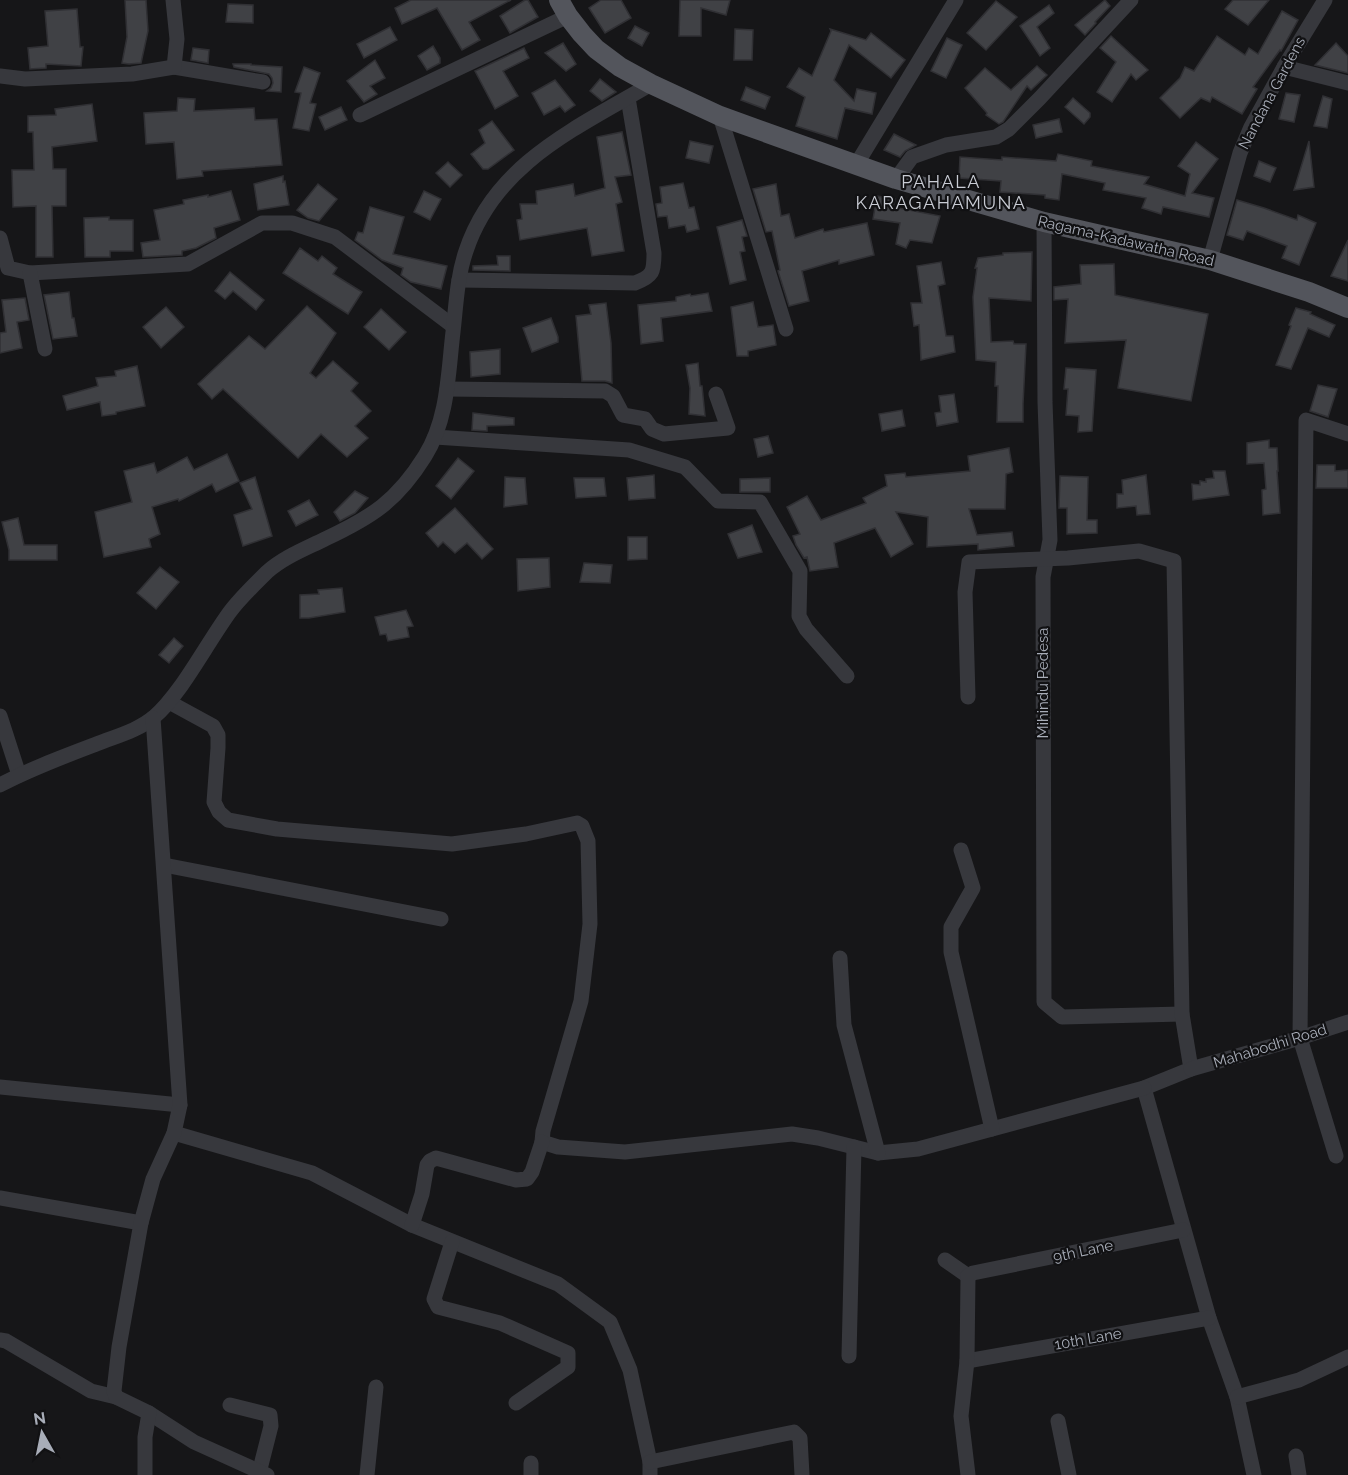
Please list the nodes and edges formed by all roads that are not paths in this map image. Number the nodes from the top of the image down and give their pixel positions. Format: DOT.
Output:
graph roads {
  1 [pos="172,0"];
  2 [pos="956,0"];
  3 [pos="1131,0"];
  4 [pos="1325,0"];
  5 [pos="563,8"];
  6 [pos="174,67"];
  7 [pos="1284,67"];
  8 [pos="0,76"];
  9 [pos="263,82"];
  10 [pos="1348,83"];
  11 [pos="651,84"];
  12 [pos="628,98"];
  13 [pos="360,115"];
  14 [pos="720,116"];
  15 [pos="856,165"];
  16 [pos="896,179"];
  17 [pos="1044,222"];
  18 [pos="0,238"];
  19 [pos="1210,260"];
  20 [pos="30,273"];
  21 [pos="459,280"];
  22 [pos="1348,308"];
  23 [pos="453,326"];
  24 [pos="786,329"];
  25 [pos="45,349"];
  26 [pos="447,389"];
  27 [pos="716,394"];
  28 [pos="1348,434"];
  29 [pos="435,437"];
  30 [pos="1047,559"];
  31 [pos="847,676"];
  32 [pos="968,697"];
  33 [pos="169,702"];
  34 [pos="0,716"];
  35 [pos="153,718"];
  36 [pos="19,775"];
  37 [pos="0,785"];
  38 [pos="961,850"];
  39 [pos="164,866"];
  40 [pos="441,919"];
  41 [pos="840,958"];
  42 [pos="1182,1014"];
  43 [pos="1348,1022"];
  44 [pos="1300,1038"];
  45 [pos="1191,1069"];
  46 [pos="0,1087"];
  47 [pos="1144,1088"];
  48 [pos="180,1105"];
  49 [pos="992,1130"];
  50 [pos="174,1133"];
  51 [pos="542,1142"];
  52 [pos="854,1147"];
  53 [pos="878,1154"];
  54 [pos="1336,1156"];
  55 [pos="0,1198"];
  56 [pos="141,1223"];
  57 [pos="411,1225"];
  58 [pos="1183,1230"];
  59 [pos="452,1242"];
  60 [pos="945,1260"];
  61 [pos="968,1276"];
  62 [pos="1209,1317"];
  63 [pos="0,1340"];
  64 [pos="849,1356"];
  65 [pos="1348,1357"];
  66 [pos="967,1360"];
  67 [pos="376,1387"];
  68 [pos="116,1397"];
  69 [pos="1237,1397"];
  70 [pos="516,1404"];
  71 [pos="230,1405"];
  72 [pos="149,1413"];
  73 [pos="1058,1420"];
  74 [pos="1296,1456"];
  75 [pos="650,1468"];
  76 [pos="263,1474"];
  77 [pos="145,1475"];
  78 [pos="367,1475"];
  79 [pos="802,1475"];
  80 [pos="968,1475"];
  81 [pos="1069,1475"];
  82 [pos="1254,1475"];
  83 [pos="1299,1475"];
  1 -- 6 [label="street"];
  2 -- 15 [label="street"];
  3 -- 16 [label="street"];
  4 -- 7 [label="street, Nandana Gardens"];
  5 -- 11 [label="main road, Ragama-Kadawatha Road"];
  5 -- 13 [label="street"];
  6 -- 8 [label="street"];
  6 -- 9 [label="street"];
  7 -- 10 [label="street"];
  7 -- 19 [label="street, Nandana Gardens"];
  11 -- 12 [label="street"];
  11 -- 14 [label="main road, Ragama-Kadawatha Road"];
  12 -- 21 [label="street"];
  12 -- 21 [label="street"];
  14 -- 15 [label="main road, Ragama-Kadawatha Road"];
  14 -- 24 [label="street"];
  15 -- 16 [label="main road, Ragama-Kadawatha Road"];
  16 -- 17 [label="main road, Ragama-Kadawatha Road"];
  17 -- 19 [label="main road, Ragama-Kadawatha Road"];
  17 -- 30 [label="street, Mihindu Pedesa"];
  18 -- 20 [label="street"];
  19 -- 22 [label="main road, Ragama-Kadawatha Road"];
  20 -- 23 [label="street"];
  20 -- 25 [label="street"];
  21 -- 23 [label="street"];
  23 -- 26 [label="street"];
  26 -- 27 [label="street"];
  26 -- 29 [label="street"];
  28 -- 44 [label="street"];
  29 -- 31 [label="street"];
  29 -- 33 [label="street"];
  30 -- 32 [label="street"];
  30 -- 42 [label="street"];
  30 -- 42 [label="street, Mihindu Pedesa"];
  33 -- 35 [label="street"];
  33 -- 51 [label="street"];
  34 -- 36 [label="street"];
  35 -- 36 [label="street"];
  35 -- 39 [label="street"];
  36 -- 37 [label="street"];
  38 -- 49 [label="street"];
  39 -- 40 [label="street"];
  39 -- 48 [label="street"];
  41 -- 53 [label="street"];
  42 -- 45 [label="street"];
  43 -- 44 [label="street, Mahabodhi Road"];
  44 -- 45 [label="street, Mahabodhi Road"];
  44 -- 54 [label="street"];
  45 -- 47 [label="street, Mahabodhi Road"];
  46 -- 48 [label="street"];
  47 -- 49 [label="street, Mahabodhi Road"];
  47 -- 58 [label="street"];
  48 -- 50 [label="street"];
  49 -- 53 [label="street, Mahabodhi Road"];
  50 -- 56 [label="street"];
  50 -- 57 [label="street"];
  51 -- 52 [label="street"];
  51 -- 57 [label="street"];
  52 -- 53 [label="street"];
  52 -- 64 [label="street"];
  55 -- 56 [label="street"];
  56 -- 68 [label="street"];
  57 -- 59 [label="street"];
  58 -- 61 [label="street, 9th Lane"];
  58 -- 62 [label="street"];
  59 -- 70 [label="street"];
  59 -- 75 [label="street"];
  60 -- 61 [label="street"];
  61 -- 66 [label="street"];
  62 -- 66 [label="street, 10th Lane"];
  62 -- 69 [label="street"];
  63 -- 68 [label="street"];
  65 -- 69 [label="street"];
  66 -- 80 [label="street"];
  67 -- 78 [label="street"];
  68 -- 72 [label="street"];
  69 -- 82 [label="street"];
  71 -- 76 [label="street"];
  72 -- 76 [label="street"];
  72 -- 77 [label="street"];
  73 -- 81 [label="street"];
  74 -- 83 [label="street"];
  75 -- 79 [label="street"];
}
